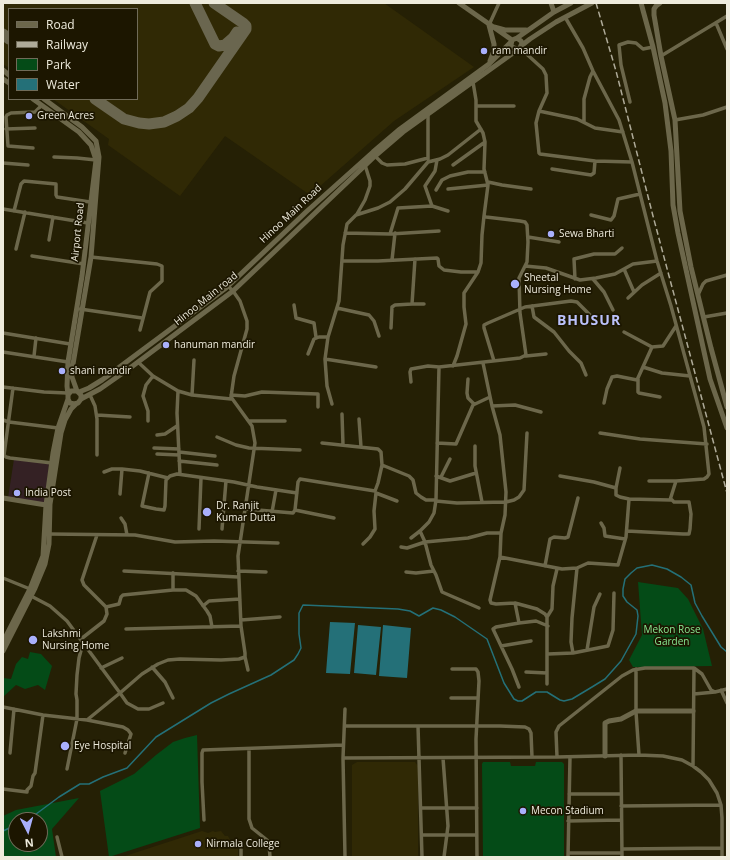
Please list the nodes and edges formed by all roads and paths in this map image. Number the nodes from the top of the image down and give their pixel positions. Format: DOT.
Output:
graph roads {
  1 [pos="459,3"];
  2 [pos="499,3"];
  3 [pos="552,3"];
  4 [pos="558,3"];
  5 [pos="571,3"];
  6 [pos="591,3"];
  7 [pos="660,3"];
  8 [pos="642,4"];
  9 [pos="557,11"];
  10 [pos="727,16"];
  11 [pos="565,17"];
  12 [pos="716,22"];
  13 [pos="489,25"];
  14 [pos="527,30"];
  15 [pos="513,40"];
  16 [pos="653,47"];
  17 [pos="519,48"];
  18 [pos="727,49"];
  19 [pos="661,56"];
  20 [pos="489,64"];
  21 [pos="593,71"];
  22 [pos="473,82"];
  23 [pos="34,100"];
  24 [pos="45,100"];
  25 [pos="630,102"];
  26 [pos="42,105"];
  27 [pos="476,106"];
  28 [pos="514,106"];
  29 [pos="727,107"];
  30 [pos="539,111"];
  31 [pos="428,114"];
  32 [pos="675,120"];
  33 [pos="584,122"];
  34 [pos="36,128"];
  35 [pos="481,129"];
  36 [pos="6,130"];
  37 [pos="623,132"];
  38 [pos="485,142"];
  39 [pos="33,148"];
  40 [pos="375,156"];
  41 [pos="54,157"];
  42 [pos="96,160"];
  43 [pos="428,160"];
  44 [pos="437,160"];
  45 [pos="594,161"];
  46 [pos="632,162"];
  47 [pos="3,163"];
  48 [pos="28,165"];
  49 [pos="365,165"];
  50 [pos="453,165"];
  51 [pos="552,169"];
  52 [pos="485,172"];
  53 [pos="488,183"];
  54 [pos="448,189"];
  55 [pos="531,189"];
  56 [pos="436,190"];
  57 [pos="640,194"];
  58 [pos="90,202"];
  59 [pos="432,206"];
  60 [pos="3,209"];
  61 [pos="14,211"];
  62 [pos="448,211"];
  63 [pos="25,212"];
  64 [pos="356,215"];
  65 [pos="591,215"];
  66 [pos="484,216"];
  67 [pos="53,217"];
  68 [pos="88,223"];
  69 [pos="439,232"];
  70 [pos="345,233"];
  71 [pos="392,234"];
  72 [pos="528,237"];
  73 [pos="49,240"];
  74 [pos="558,242"];
  75 [pos="622,248"];
  76 [pos="16,249"];
  77 [pos="32,256"];
  78 [pos="90,257"];
  79 [pos="415,259"];
  80 [pos="392,260"];
  81 [pos="342,261"];
  82 [pos="657,261"];
  83 [pos="84,264"];
  84 [pos="525,266"];
  85 [pos="624,269"];
  86 [pos="478,272"];
  87 [pos="661,273"];
  88 [pos="727,274"];
  89 [pos="575,279"];
  90 [pos="593,279"];
  91 [pos="228,286"];
  92 [pos="233,291"];
  93 [pos="634,292"];
  94 [pos="698,295"];
  95 [pos="628,298"];
  96 [pos="412,304"];
  97 [pos="424,304"];
  98 [pos="294,305"];
  99 [pos="532,306"];
  100 [pos="79,308"];
  101 [pos="337,308"];
  102 [pos="520,309"];
  103 [pos="614,310"];
  104 [pos="727,313"];
  105 [pos="591,316"];
  106 [pos="704,317"];
  107 [pos="142,318"];
  108 [pos="705,323"];
  109 [pos="698,325"];
  110 [pos="676,326"];
  111 [pos="391,328"];
  112 [pos="140,330"];
  113 [pos="624,332"];
  114 [pos="3,333"];
  115 [pos="379,336"];
  116 [pos="316,337"];
  117 [pos="328,337"];
  118 [pos="36,338"];
  119 [pos="70,344"];
  120 [pos="652,347"];
  121 [pos="3,352"];
  122 [pos="308,354"];
  123 [pos="546,354"];
  124 [pos="34,356"];
  125 [pos="526,356"];
  126 [pos="325,359"];
  127 [pos="194,360"];
  128 [pos="494,361"];
  129 [pos="68,362"];
  130 [pos="138,362"];
  131 [pos="483,363"];
  132 [pos="453,366"];
  133 [pos="376,367"];
  134 [pos="439,367"];
  135 [pos="643,367"];
  136 [pos="152,376"];
  137 [pos="586,376"];
  138 [pos="690,376"];
  139 [pos="468,379"];
  140 [pos="638,379"];
  141 [pos="411,382"];
  142 [pos="3,387"];
  143 [pos="13,388"];
  144 [pos="78,391"];
  145 [pos="178,391"];
  146 [pos="90,395"];
  147 [pos="192,395"];
  148 [pos="68,396"];
  149 [pos="231,397"];
  150 [pos="490,397"];
  151 [pos="660,397"];
  152 [pos="81,399"];
  153 [pos="604,402"];
  154 [pos="76,404"];
  155 [pos="332,404"];
  156 [pos="474,404"];
  157 [pos="492,406"];
  158 [pos="318,407"];
  159 [pos="727,407"];
  160 [pos="541,412"];
  161 [pos="342,414"];
  162 [pos="97,415"];
  163 [pos="130,417"];
  164 [pos="359,419"];
  165 [pos="3,420"];
  166 [pos="148,421"];
  167 [pos="249,421"];
  168 [pos="285,421"];
  169 [pos="9,422"];
  170 [pos="177,426"];
  171 [pos="58,428"];
  172 [pos="727,428"];
  173 [pos="527,433"];
  174 [pos="600,434"];
  175 [pos="157,435"];
  176 [pos="217,436"];
  177 [pos="437,443"];
  178 [pos="322,444"];
  179 [pos="706,444"];
  180 [pos="343,445"];
  181 [pos="475,446"];
  182 [pos="361,447"];
  183 [pos="154,448"];
  184 [pos="254,448"];
  185 [pos="300,450"];
  186 [pos="179,452"];
  187 [pos="157,454"];
  188 [pos="97,455"];
  189 [pos="215,456"];
  190 [pos="450,460"];
  191 [pos="179,461"];
  192 [pos="52,463"];
  193 [pos="217,465"];
  194 [pos="382,466"];
  195 [pos="620,468"];
  196 [pos="122,469"];
  197 [pos="104,472"];
  198 [pos="148,473"];
  199 [pos="180,474"];
  200 [pos="476,474"];
  201 [pos="436,476"];
  202 [pos="560,476"];
  203 [pos="441,477"];
  204 [pos="168,478"];
  205 [pos="201,478"];
  206 [pos="226,481"];
  207 [pos="649,481"];
  208 [pos="676,481"];
  209 [pos="249,485"];
  210 [pos="616,488"];
  211 [pos="276,490"];
  212 [pos="297,492"];
  213 [pos="375,492"];
  214 [pos="120,494"];
  215 [pos="3,498"];
  216 [pos="578,498"];
  217 [pos="629,499"];
  218 [pos="671,499"];
  219 [pos="436,500"];
  220 [pos="397,502"];
  221 [pos="482,502"];
  222 [pos="506,502"];
  223 [pos="46,505"];
  224 [pos="246,509"];
  225 [pos="295,510"];
  226 [pos="272,512"];
  227 [pos="121,518"];
  228 [pos="334,518"];
  229 [pos="601,523"];
  230 [pos="199,529"];
  231 [pos="222,529"];
  232 [pos="420,531"];
  233 [pos="627,531"];
  234 [pos="49,534"];
  235 [pos="501,534"];
  236 [pos="97,535"];
  237 [pos="127,535"];
  238 [pos="411,538"];
  239 [pos="625,540"];
  240 [pos="240,541"];
  241 [pos="426,542"];
  242 [pos="278,543"];
  243 [pos="363,544"];
  244 [pos="400,547"];
  245 [pos="500,557"];
  246 [pos="545,566"];
  247 [pos="577,568"];
  248 [pos="557,569"];
  249 [pos="124,571"];
  250 [pos="238,571"];
  251 [pos="434,571"];
  252 [pos="266,572"];
  253 [pos="406,572"];
  254 [pos="173,573"];
  255 [pos="238,577"];
  256 [pos="3,578"];
  257 [pos="30,589"];
  258 [pos="173,590"];
  259 [pos="614,593"];
  260 [pos="600,594"];
  261 [pos="31,596"];
  262 [pos="240,599"];
  263 [pos="515,603"];
  264 [pos="202,606"];
  265 [pos="106,607"];
  266 [pos="479,608"];
  267 [pos="280,617"];
  268 [pos="547,617"];
  269 [pos="241,620"];
  270 [pos="519,623"];
  271 [pos="241,626"];
  272 [pos="548,626"];
  273 [pos="212,627"];
  274 [pos="126,629"];
  275 [pos="82,641"];
  276 [pos="531,641"];
  277 [pos="3,642"];
  278 [pos="501,646"];
  279 [pos="587,650"];
  280 [pos="3,651"];
  281 [pos="573,653"];
  282 [pos="548,654"];
  283 [pos="245,657"];
  284 [pos="122,658"];
  285 [pos="152,667"];
  286 [pos="101,668"];
  287 [pos="694,668"];
  288 [pos="452,669"];
  289 [pos="636,669"];
  290 [pos="248,670"];
  291 [pos="526,672"];
  292 [pos="547,673"];
  293 [pos="547,684"];
  294 [pos="519,686"];
  295 [pos="727,689"];
  296 [pos="721,690"];
  297 [pos="714,692"];
  298 [pos="120,693"];
  299 [pos="694,694"];
  300 [pos="173,698"];
  301 [pos="451,698"];
  302 [pos="478,698"];
  303 [pos="162,703"];
  304 [pos="727,703"];
  305 [pos="3,707"];
  306 [pos="14,709"];
  307 [pos="345,709"];
  308 [pos="636,711"];
  309 [pos="693,711"];
  310 [pos="43,715"];
  311 [pos="77,719"];
  312 [pos="87,720"];
  313 [pos="345,726"];
  314 [pos="418,726"];
  315 [pos="477,726"];
  316 [pos="343,745"];
  317 [pos="249,749"];
  318 [pos="10,753"];
  319 [pos="125,753"];
  320 [pos="621,755"];
  321 [pos="639,755"];
  322 [pos="605,756"];
  323 [pos="418,757"];
  324 [pos="477,757"];
  325 [pos="532,757"];
  326 [pos="557,757"];
  327 [pos="570,757"];
  328 [pos="343,758"];
  329 [pos="443,758"];
  330 [pos="693,766"];
  331 [pos="67,768"];
  332 [pos="3,789"];
  333 [pos="569,794"];
  334 [pos="621,794"];
  335 [pos="721,805"];
  336 [pos="621,806"];
  337 [pos="447,807"];
  338 [pos="422,808"];
  339 [pos="477,808"];
  340 [pos="725,818"];
  341 [pos="204,820"];
  342 [pos="621,820"];
  343 [pos="568,821"];
  344 [pos="422,835"];
  345 [pos="446,835"];
  346 [pos="477,835"];
  347 [pos="57,837"];
  348 [pos="722,848"];
  349 [pos="241,849"];
  350 [pos="622,853"];
  351 [pos="568,855"];
  352 [pos="62,857"];
  353 [pos="241,857"];
  354 [pos="265,857"];
  355 [pos="270,857"];
  356 [pos="345,857"];
  357 [pos="422,857"];
  358 [pos="444,857"];
  359 [pos="477,857"];
  360 [pos="722,857"];
  1 -- 13 [label="main road"];
  2 -- 13 [label="street"];
  3 -- 9 [label="main road"];
  4 -- 9 [label="main road"];
  5 -- 9 [label="main road, Hinoo Main Road"];
  6 -- 11 [label="main road, Hinoo Main road"];
  7 -- 19 [label="main road"];
  8 -- 16 [label="main road"];
  9 -- 14 [label="main road, Hinoo Main Road"];
  10 -- 12 [label="street"];
  11 -- 17 [label="main road, Hinoo Main road"];
  11 -- 21 [label="street"];
  12 -- 18 [label="street"];
  12 -- 19 [label="street"];
  13 -- 14 [label="main road"];
  13 -- 15 [label="main road"];
  13 -- 20 [label="main road"];
  14 -- 15 [label="main road, Hinoo Main Road"];
  15 -- 17 [label="main road"];
  15 -- 17 [label="main road"];
  15 -- 20 [label="main road, Hinoo Main Road"];
  16 -- 25 [label="street"];
  16 -- 109 [label="main road"];
  17 -- 22 [label="main road, Hinoo Main road"];
  17 -- 30 [label="street"];
  19 -- 32 [label="main road"];
  20 -- 91 [label="main road, Hinoo Main Road"];
  21 -- 33 [label="street"];
  21 -- 37 [label="street"];
  22 -- 27 [label="street"];
  22 -- 31 [label="main road, Hinoo Main road"];
  23 -- 26 [label="main road"];
  24 -- 78 [label="main road, Airport Road"];
  26 -- 36 [label="street"];
  26 -- 42 [label="main road"];
  27 -- 28 [label="street"];
  27 -- 35 [label="street"];
  29 -- 32 [label="street"];
  30 -- 33 [label="street"];
  30 -- 45 [label="street"];
  31 -- 40 [label="main road, Hinoo Main road"];
  31 -- 43 [label="street"];
  32 -- 94 [label="main road"];
  33 -- 37 [label="street"];
  34 -- 36 [label="street"];
  35 -- 38 [label="street"];
  35 -- 44 [label="street"];
  36 -- 39 [label="street"];
  37 -- 46 [label="street"];
  38 -- 50 [label="street"];
  38 -- 52 [label="street"];
  40 -- 43 [label="street"];
  40 -- 49 [label="main road, Hinoo Main road"];
  41 -- 42 [label="street"];
  42 -- 58 [label="main road, Airport Road"];
  43 -- 44 [label="street"];
  43 -- 64 [label="street"];
  44 -- 59 [label="street"];
  45 -- 46 [label="street"];
  45 -- 51 [label="street"];
  46 -- 57 [label="street"];
  47 -- 48 [label="street"];
  49 -- 64 [label="street"];
  49 -- 92 [label="main road, Hinoo Main road"];
  52 -- 53 [label="street"];
  52 -- 56 [label="street"];
  53 -- 54 [label="street"];
  53 -- 55 [label="street"];
  53 -- 66 [label="street"];
  57 -- 65 [label="street"];
  57 -- 82 [label="street"];
  58 -- 61 [label="street"];
  58 -- 68 [label="main road, Airport Road"];
  59 -- 62 [label="street"];
  59 -- 71 [label="street"];
  60 -- 61 [label="street"];
  61 -- 63 [label="street"];
  63 -- 67 [label="street"];
  63 -- 76 [label="street"];
  64 -- 70 [label="street"];
  66 -- 72 [label="street"];
  66 -- 86 [label="street"];
  67 -- 68 [label="street"];
  67 -- 73 [label="street"];
  68 -- 83 [label="main road, Airport Road"];
  69 -- 71 [label="street"];
  70 -- 71 [label="street"];
  70 -- 81 [label="street"];
  71 -- 80 [label="street"];
  72 -- 74 [label="street"];
  72 -- 84 [label="street"];
  75 -- 89 [label="street"];
  77 -- 83 [label="street"];
  78 -- 100 [label="main road, Airport Road"];
  78 -- 107 [label="street"];
  79 -- 80 [label="street"];
  79 -- 86 [label="street"];
  79 -- 96 [label="street"];
  80 -- 81 [label="street"];
  81 -- 101 [label="street"];
  82 -- 85 [label="street"];
  82 -- 87 [label="street"];
  83 -- 100 [label="main road, Airport Road"];
  84 -- 89 [label="street"];
  84 -- 102 [label="street"];
  85 -- 90 [label="street"];
  85 -- 93 [label="street"];
  86 -- 132 [label="street"];
  87 -- 93 [label="street"];
  87 -- 110 [label="street"];
  88 -- 94 [label="street"];
  89 -- 90 [label="street"];
  90 -- 103 [label="street"];
  91 -- 92 [label="street"];
  91 -- 144 [label="main road, Hinoo Main Road"];
  92 -- 130 [label="main road, Hinoo Main road"];
  92 -- 149 [label="street"];
  93 -- 95 [label="street"];
  94 -- 106 [label="main road"];
  96 -- 97 [label="street"];
  96 -- 111 [label="street"];
  98 -- 116 [label="street"];
  99 -- 102 [label="street"];
  99 -- 105 [label="street"];
  99 -- 137 [label="street"];
  100 -- 107 [label="street"];
  100 -- 119 [label="main road, Airport Road"];
  100 -- 144 [label="main road, Airport Road"];
  101 -- 115 [label="street"];
  101 -- 117 [label="street"];
  102 -- 125 [label="street"];
  102 -- 128 [label="street"];
  104 -- 106 [label="street"];
  106 -- 108 [label="main road"];
  107 -- 112 [label="street"];
  108 -- 109 [label="main road"];
  108 -- 159 [label="main road"];
  109 -- 172 [label="main road"];
  110 -- 120 [label="street"];
  110 -- 138 [label="street"];
  113 -- 120 [label="street"];
  114 -- 118 [label="street"];
  116 -- 117 [label="street"];
  116 -- 122 [label="street"];
  117 -- 126 [label="street"];
  118 -- 119 [label="street"];
  118 -- 124 [label="street"];
  119 -- 129 [label="main road, Airport Road"];
  120 -- 135 [label="street"];
  121 -- 124 [label="street"];
  123 -- 125 [label="street"];
  124 -- 129 [label="street"];
  125 -- 128 [label="street"];
  126 -- 133 [label="street"];
  126 -- 155 [label="street"];
  127 -- 147 [label="street"];
  128 -- 131 [label="street"];
  129 -- 148 [label="main road, Airport Road"];
  130 -- 136 [label="street"];
  130 -- 146 [label="main road, Hinoo Main road"];
  131 -- 132 [label="street"];
  131 -- 150 [label="street"];
  132 -- 134 [label="street"];
  134 -- 141 [label="street"];
  134 -- 177 [label="street"];
  135 -- 138 [label="street"];
  135 -- 140 [label="street"];
  136 -- 145 [label="street"];
  136 -- 166 [label="street"];
  138 -- 179 [label="street"];
  139 -- 156 [label="street"];
  140 -- 151 [label="street"];
  140 -- 153 [label="street"];
  142 -- 143 [label="street"];
  143 -- 148 [label="street"];
  143 -- 169 [label="street"];
  144 -- 148 [label="main road"];
  144 -- 152 [label="main road"];
  145 -- 147 [label="street"];
  145 -- 170 [label="street"];
  146 -- 152 [label="main road, Hinoo Main road"];
  146 -- 162 [label="street"];
  147 -- 149 [label="street"];
  148 -- 154 [label="main road"];
  148 -- 171 [label="main road"];
  149 -- 158 [label="street"];
  149 -- 167 [label="street"];
  150 -- 156 [label="street"];
  150 -- 157 [label="street"];
  152 -- 154 [label="main road"];
  154 -- 234 [label="main road"];
  156 -- 177 [label="street"];
  157 -- 160 [label="street"];
  157 -- 222 [label="street"];
  161 -- 180 [label="street"];
  162 -- 163 [label="street"];
  162 -- 188 [label="street"];
  164 -- 182 [label="street"];
  165 -- 169 [label="street"];
  167 -- 168 [label="street"];
  167 -- 184 [label="street"];
  169 -- 171 [label="street"];
  169 -- 192 [label="street"];
  170 -- 175 [label="street"];
  170 -- 186 [label="street"];
  171 -- 192 [label="main road"];
  173 -- 222 [label="street"];
  174 -- 179 [label="street"];
  176 -- 184 [label="street"];
  177 -- 201 [label="street"];
  178 -- 180 [label="street"];
  179 -- 208 [label="street"];
  180 -- 182 [label="street"];
  181 -- 200 [label="street"];
  182 -- 194 [label="street"];
  183 -- 186 [label="street"];
  184 -- 185 [label="street"];
  184 -- 209 [label="street"];
  186 -- 187 [label="street"];
  186 -- 189 [label="street"];
  186 -- 191 [label="street"];
  190 -- 203 [label="street"];
  191 -- 193 [label="street"];
  191 -- 199 [label="street"];
  192 -- 223 [label="main road"];
  194 -- 213 [label="street"];
  194 -- 219 [label="street"];
  195 -- 210 [label="street"];
  196 -- 197 [label="street"];
  196 -- 198 [label="street"];
  196 -- 214 [label="street"];
  198 -- 204 [label="street"];
  198 -- 204 [label="street"];
  199 -- 204 [label="street"];
  199 -- 205 [label="street"];
  200 -- 203 [label="street"];
  200 -- 221 [label="street"];
  201 -- 203 [label="street"];
  201 -- 219 [label="street"];
  202 -- 210 [label="street"];
  205 -- 206 [label="street"];
  205 -- 230 [label="street"];
  206 -- 209 [label="street"];
  206 -- 231 [label="street"];
  207 -- 208 [label="street"];
  208 -- 218 [label="street"];
  209 -- 211 [label="street"];
  209 -- 224 [label="street"];
  210 -- 217 [label="street"];
  211 -- 212 [label="street"];
  211 -- 226 [label="street"];
  212 -- 213 [label="street"];
  212 -- 225 [label="street"];
  213 -- 220 [label="street"];
  213 -- 243 [label="street"];
  215 -- 223 [label="main road"];
  216 -- 246 [label="street"];
  217 -- 218 [label="street"];
  217 -- 233 [label="street"];
  218 -- 233 [label="street"];
  219 -- 221 [label="street"];
  219 -- 232 [label="street"];
  221 -- 222 [label="street"];
  222 -- 235 [label="street"];
  223 -- 257 [label="main road"];
  224 -- 226 [label="street"];
  224 -- 240 [label="street"];
  225 -- 226 [label="street"];
  225 -- 228 [label="street"];
  227 -- 237 [label="street"];
  229 -- 239 [label="street"];
  232 -- 238 [label="street"];
  232 -- 241 [label="street"];
  233 -- 239 [label="street"];
  234 -- 236 [label="street"];
  234 -- 261 [label="main road"];
  235 -- 241 [label="street"];
  235 -- 245 [label="street"];
  236 -- 237 [label="street"];
  236 -- 265 [label="street"];
  237 -- 240 [label="street"];
  239 -- 247 [label="street"];
  240 -- 242 [label="street"];
  240 -- 250 [label="street"];
  241 -- 244 [label="street"];
  241 -- 251 [label="street"];
  245 -- 246 [label="street"];
  245 -- 263 [label="street"];
  246 -- 248 [label="street"];
  247 -- 248 [label="street"];
  247 -- 281 [label="street"];
  248 -- 268 [label="street"];
  249 -- 254 [label="street"];
  250 -- 252 [label="street"];
  250 -- 255 [label="street"];
  251 -- 253 [label="street"];
  251 -- 266 [label="street"];
  254 -- 255 [label="street"];
  254 -- 258 [label="street"];
  255 -- 262 [label="street"];
  256 -- 257 [label="street"];
  257 -- 277 [label="main road"];
  258 -- 264 [label="street"];
  258 -- 265 [label="street"];
  259 -- 279 [label="street"];
  260 -- 279 [label="street"];
  261 -- 275 [label="street"];
  261 -- 280 [label="main road"];
  262 -- 264 [label="street"];
  262 -- 269 [label="street"];
  263 -- 268 [label="street"];
  263 -- 270 [label="street"];
  264 -- 273 [label="street"];
  265 -- 275 [label="street"];
  267 -- 269 [label="street"];
  268 -- 272 [label="street"];
  269 -- 271 [label="street"];
  270 -- 272 [label="street"];
  270 -- 278 [label="street"];
  271 -- 273 [label="street"];
  271 -- 283 [label="street"];
  272 -- 282 [label="street"];
  273 -- 274 [label="street"];
  275 -- 286 [label="street"];
  275 -- 311 [label="street"];
  276 -- 278 [label="street"];
  278 -- 294 [label="street"];
  279 -- 281 [label="street"];
  281 -- 282 [label="street"];
  282 -- 292 [label="street"];
  283 -- 285 [label="street"];
  283 -- 290 [label="street"];
  284 -- 286 [label="street"];
  285 -- 298 [label="street"];
  285 -- 300 [label="street"];
  286 -- 298 [label="street"];
  287 -- 289 [label="street"];
  287 -- 297 [label="street"];
  287 -- 299 [label="street"];
  288 -- 302 [label="street"];
  289 -- 308 [label="street"];
  289 -- 326 [label="street"];
  291 -- 292 [label="street"];
  292 -- 293 [label="street"];
  295 -- 296 [label="street"];
  296 -- 297 [label="street"];
  296 -- 304 [label="street"];
  297 -- 299 [label="street"];
  298 -- 303 [label="street"];
  298 -- 312 [label="street"];
  299 -- 309 [label="street"];
  301 -- 302 [label="street"];
  302 -- 315 [label="street"];
  305 -- 306 [label="street"];
  306 -- 310 [label="street"];
  306 -- 318 [label="street"];
  307 -- 313 [label="street"];
  308 -- 309 [label="main road"];
  308 -- 321 [label="street"];
  308 -- 322 [label="main road"];
  309 -- 330 [label="street"];
  310 -- 311 [label="street"];
  310 -- 332 [label="street"];
  311 -- 312 [label="street"];
  311 -- 331 [label="street"];
  312 -- 319 [label="street"];
  313 -- 314 [label="street"];
  313 -- 316 [label="street"];
  314 -- 315 [label="street"];
  314 -- 323 [label="street"];
  315 -- 324 [label="street"];
  315 -- 325 [label="street"];
  316 -- 317 [label="street"];
  316 -- 328 [label="street"];
  317 -- 341 [label="street"];
  317 -- 355 [label="street"];
  320 -- 321 [label="street"];
  320 -- 322 [label="street"];
  320 -- 334 [label="street"];
  321 -- 330 [label="street"];
  322 -- 327 [label="street"];
  323 -- 328 [label="street"];
  323 -- 329 [label="street"];
  323 -- 338 [label="street"];
  324 -- 325 [label="street"];
  324 -- 329 [label="street"];
  324 -- 339 [label="street"];
  325 -- 326 [label="street"];
  326 -- 327 [label="street"];
  327 -- 333 [label="street"];
  328 -- 356 [label="street"];
  329 -- 337 [label="street"];
  330 -- 335 [label="street"];
  333 -- 334 [label="street"];
  333 -- 343 [label="street"];
  334 -- 336 [label="street"];
  335 -- 336 [label="street"];
  335 -- 340 [label="street"];
  336 -- 342 [label="street"];
  337 -- 338 [label="street"];
  337 -- 339 [label="street"];
  337 -- 345 [label="street"];
  338 -- 344 [label="street"];
  339 -- 346 [label="street"];
  340 -- 348 [label="street"];
  342 -- 343 [label="street"];
  342 -- 350 [label="street"];
  343 -- 351 [label="street"];
  344 -- 345 [label="street"];
  344 -- 357 [label="street"];
  345 -- 346 [label="street"];
  345 -- 358 [label="street"];
  346 -- 359 [label="street"];
  347 -- 352 [label="street"];
  348 -- 350 [label="street"];
  348 -- 360 [label="street"];
  349 -- 353 [label="street"];
  350 -- 351 [label="street"];
  354 -- 355 [label="street"];
}
